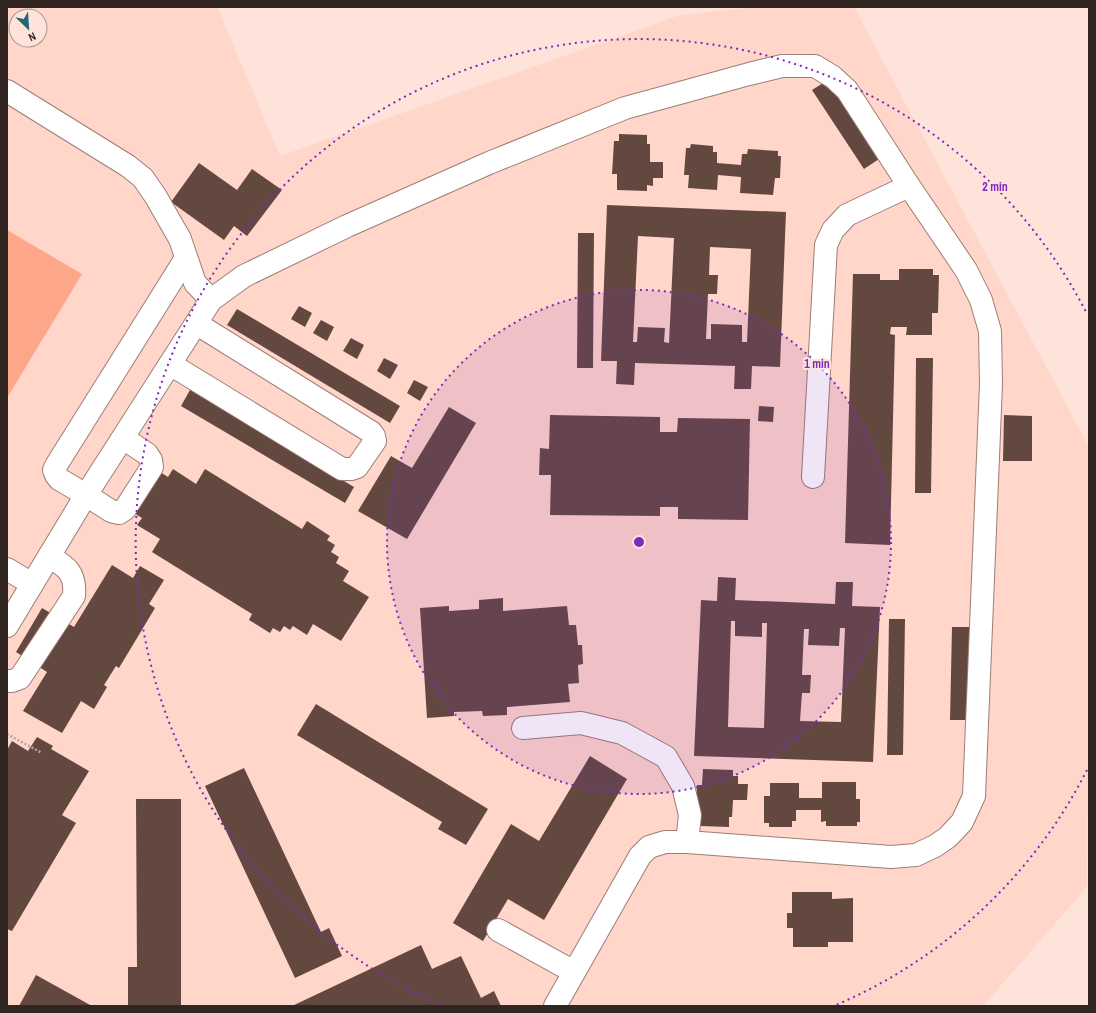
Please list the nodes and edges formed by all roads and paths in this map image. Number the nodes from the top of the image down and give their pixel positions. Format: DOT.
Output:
graph roads {
  1 [pos="7,91"];
  2 [pos="909,186"];
  3 [pos="186,258"];
  4 [pos="211,300"];
  5 [pos="197,324"];
  6 [pos="170,364"];
  7 [pos="123,438"];
  8 [pos="813,476"];
  9 [pos="86,495"];
  10 [pos="49,556"];
  11 [pos="7,569"];
  12 [pos="32,584"];
  13 [pos="7,626"];
  14 [pos="7,681"];
  15 [pos="523,728"];
  16 [pos="7,734"];
  17 [pos="42,752"];
  18 [pos="687,842"];
  19 [pos="498,930"];
  20 [pos="574,972"];
  21 [pos="555,1006"];
  1 -- 3 [label="lane"];
  2 -- 4 [label="lane"];
  2 -- 8 [label="lane"];
  2 -- 18 [label="lane"];
  3 -- 4 [label="lane"];
  3 -- 9 [label="lane"];
  4 -- 5 [label="lane"];
  5 -- 6 [label="lane"];
  5 -- 6 [label="lane"];
  6 -- 7 [label="lane"];
  7 -- 9 [label="lane"];
  7 -- 9 [label="lane"];
  9 -- 10 [label="lane"];
  10 -- 12 [label="lane"];
  10 -- 14 [label="lane"];
  11 -- 12 [label="lane"];
  12 -- 13 [label="lane"];
  15 -- 18 [label="lane"];
  16 -- 17 [label="path"];
  18 -- 20 [label="lane"];
  19 -- 20 [label="lane"];
  20 -- 21 [label="lane"];
}
